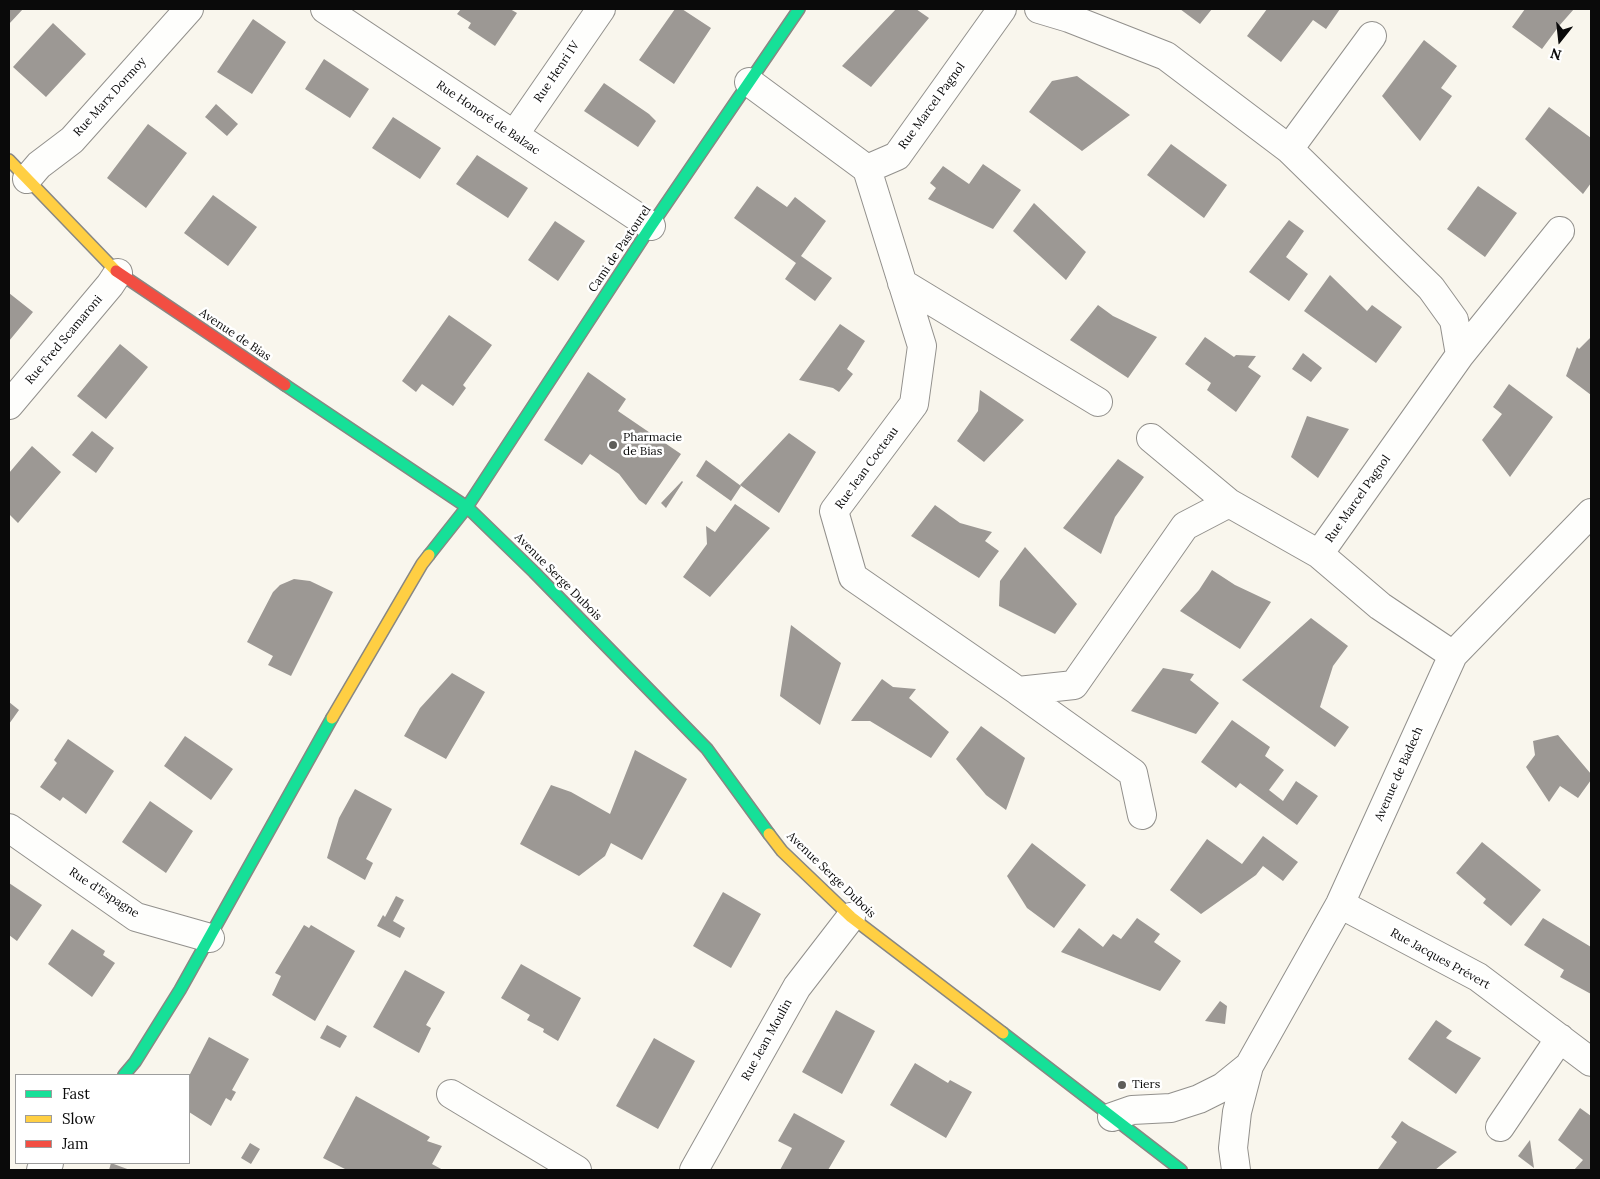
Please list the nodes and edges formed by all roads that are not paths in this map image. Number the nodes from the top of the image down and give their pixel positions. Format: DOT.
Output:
graph roads {
  1 [pos="189,9"];
  2 [pos="325,9"];
  3 [pos="601,9"];
  4 [pos="799,9"];
  5 [pos="1002,9"];
  6 [pos="1040,9"];
  7 [pos="1372,36"];
  8 [pos="749,82"];
  9 [pos="514,135"];
  10 [pos="1289,149"];
  11 [pos="867,169"];
  12 [pos="18,170"];
  13 [pos="651,226"];
  14 [pos="1560,231"];
  15 [pos="118,273"];
  16 [pos="902,283"];
  17 [pos="1460,355"];
  18 [pos="1098,402"];
  19 [pos="9,406"];
  20 [pos="1151,438"];
  21 [pos="1229,503"];
  22 [pos="467,507"];
  23 [pos="1591,513"];
  24 [pos="1319,554"];
  25 [pos="1454,655"];
  26 [pos="1018,692"];
  27 [pos="1142,815"];
  28 [pos="9,828"];
  29 [pos="1340,904"];
  30 [pos="851,917"];
  31 [pos="210,938"];
  32 [pos="1560,1038"];
  33 [pos="1591,1062"];
  34 [pos="1249,1066"];
  35 [pos="125,1074"];
  36 [pos="451,1094"];
  37 [pos="1112,1117"];
  38 [pos="1500,1127"];
  39 [pos="577,1170"];
  40 [pos="694,1170"];
  41 [pos="1181,1170"];
  42 [pos="1236,1170"];
  1 -- 12 [label="street, Rue Marx Dormoy"];
  2 -- 9 [label="street, Rue Honoré de Balzac"];
  3 -- 9 [label="street, Rue Henri IV"];
  4 -- 8 [label="street, Cami de Pastourel"];
  5 -- 11 [label="street, Rue Marcel Pagnol"];
  6 -- 10 [label="street"];
  7 -- 10 [label="street"];
  8 -- 11 [label="street"];
  8 -- 13 [label="street, Cami de Pastourel"];
  9 -- 13 [label="street, Rue Honoré de Balzac"];
  10 -- 17 [label="street"];
  11 -- 16 [label="street, Rue Jean Cocteau"];
  12 -- 15 [label="street, Avenue de Bias"];
  13 -- 22 [label="street, Cami de Pastourel"];
  14 -- 17 [label="street, Rue Marcel Pagnol"];
  15 -- 19 [label="street, Rue Fred Scamaroni"];
  15 -- 22 [label="street, Avenue de Bias"];
  16 -- 18 [label="street"];
  16 -- 26 [label="street, Rue Jean Cocteau"];
  17 -- 24 [label="street, Rue Marcel Pagnol"];
  20 -- 21 [label="street"];
  21 -- 24 [label="street"];
  21 -- 26 [label="street"];
  22 -- 30 [label="street, Avenue Serge Dubois"];
  22 -- 31 [label="street, Cami de Pastourel"];
  23 -- 25 [label="street, Avenue de Badech"];
  24 -- 25 [label="street, Rue Marcel Pagnol"];
  25 -- 29 [label="street, Avenue de Badech"];
  26 -- 27 [label="street, Rue Jean Cocteau"];
  28 -- 31 [label="street, Rue d'Espagne"];
  29 -- 32 [label="street, Rue Jacques Prévert"];
  29 -- 34 [label="street, Avenue de Badech"];
  30 -- 37 [label="street, Avenue Serge Dubois"];
  30 -- 40 [label="street, Rue Jean Moulin"];
  31 -- 35 [label="street, Cami de Pastourel"];
  32 -- 33 [label="street, Rue Jacques Prévert"];
  32 -- 38 [label="street"];
  34 -- 37 [label="street"];
  34 -- 42 [label="street"];
  36 -- 39 [label="street"];
  37 -- 41 [label="street, Avenue Serge Dubois"];
}
